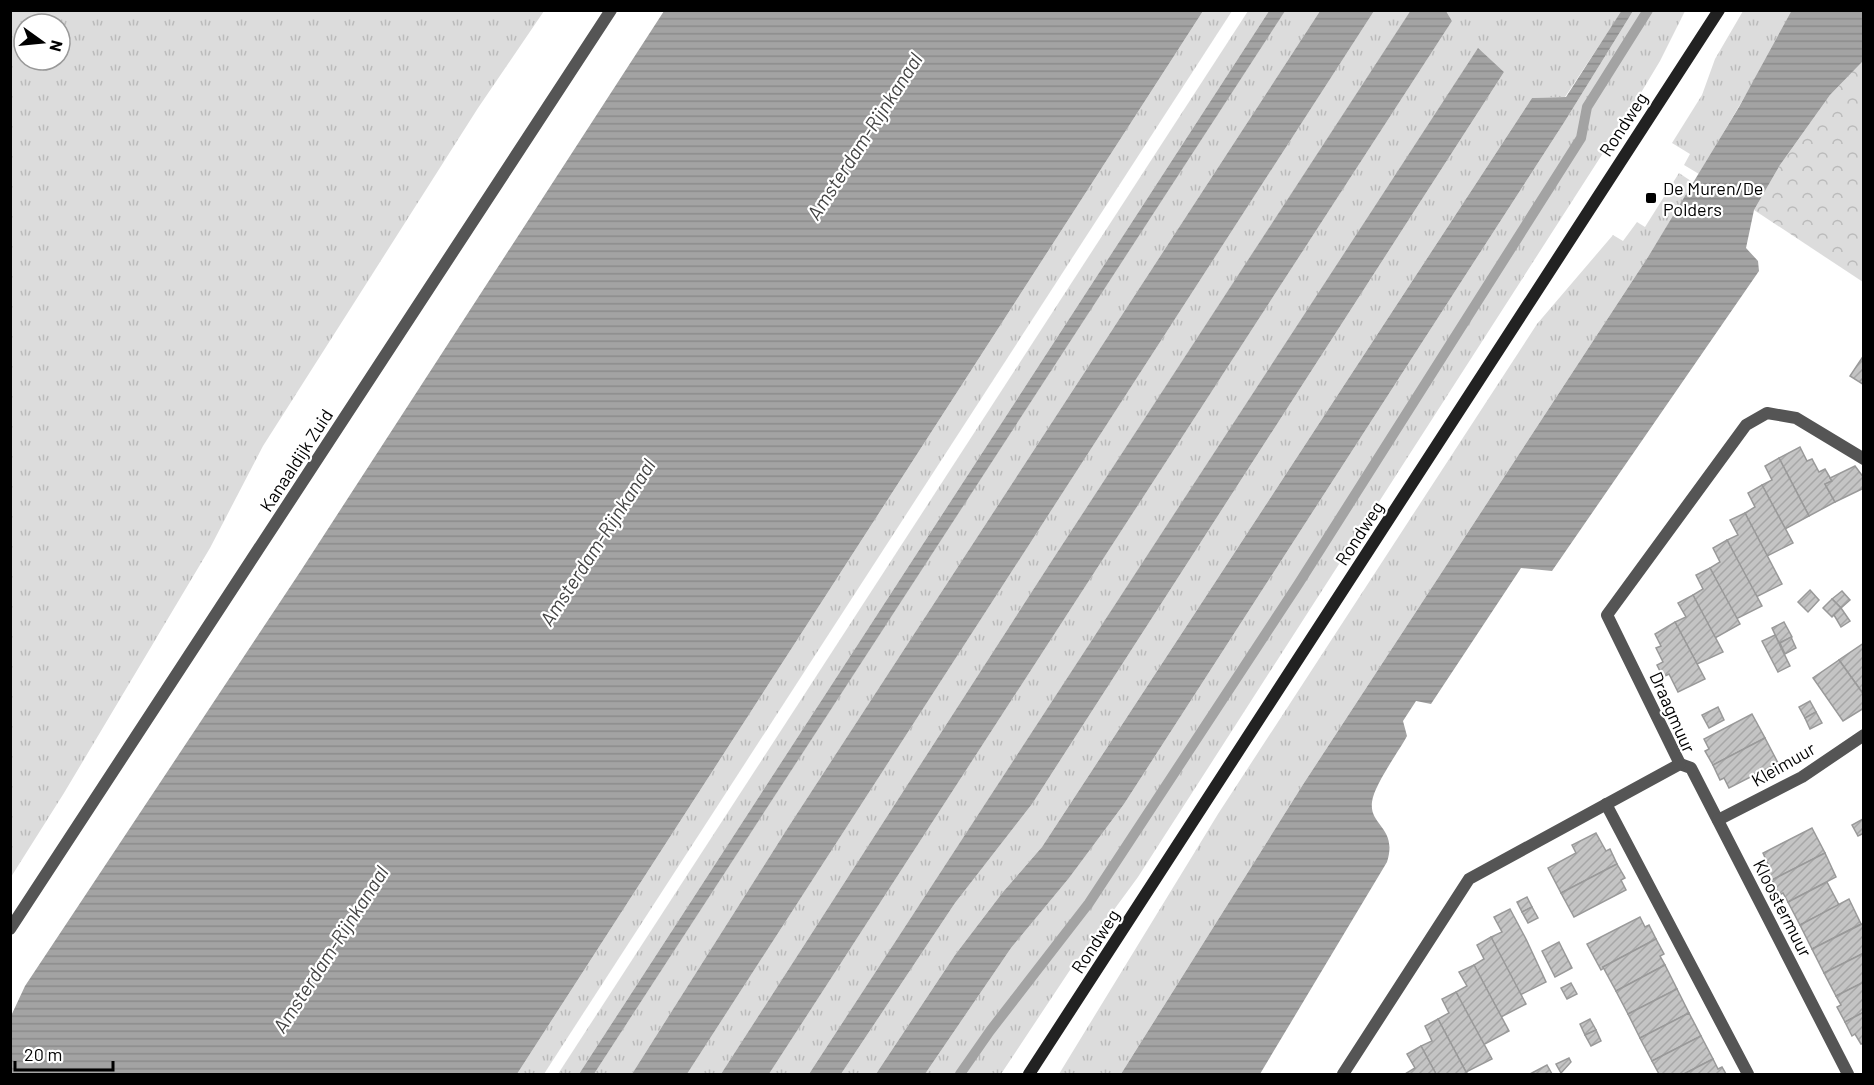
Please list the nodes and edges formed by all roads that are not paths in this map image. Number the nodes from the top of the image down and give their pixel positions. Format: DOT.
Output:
graph roads {
  1 [pos="611,10"];
  2 [pos="1719,10"];
  3 [pos="1863,459"];
  4 [pos="1863,735"];
  5 [pos="1680,764"];
  6 [pos="1606,804"];
  7 [pos="1718,820"];
  8 [pos="10,929"];
  9 [pos="1029,1074"];
  10 [pos="1343,1074"];
  11 [pos="1748,1074"];
  12 [pos="1848,1074"];
  1 -- 8 [label="street, Kanaaldijk Zuid"];
  2 -- 9 [label="main road, Rondweg"];
  3 -- 5 [label="street, Draagmuur"];
  4 -- 7 [label="street, Kleimuur"];
  5 -- 6 [label="street, Draagmuur"];
  5 -- 7 [label="street, Kloostermuur"];
  6 -- 10 [label="street, Draagmuur"];
  6 -- 11 [label="street"];
  7 -- 12 [label="street, Kloostermuur"];
}
